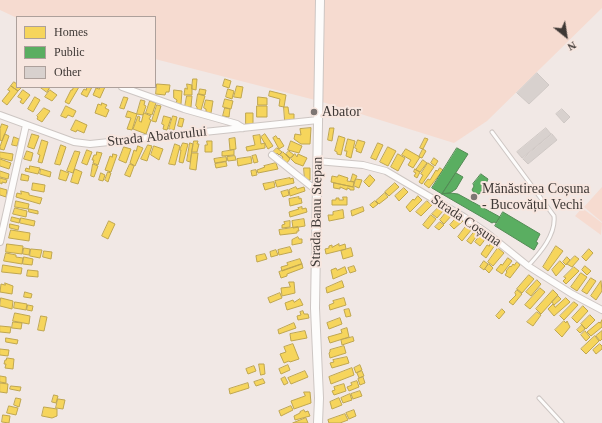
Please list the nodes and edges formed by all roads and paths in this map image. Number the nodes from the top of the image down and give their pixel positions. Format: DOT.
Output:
graph roads {
  1 [pos="320,0"];
  2 [pos="125,88"];
  3 [pos="0,115"];
  4 [pos="318,120"];
  5 [pos="26,125"];
  6 [pos="243,128"];
  7 [pos="492,132"];
  8 [pos="272,155"];
  9 [pos="318,161"];
  10 [pos="317,191"];
  11 [pos="2,219"];
  12 [pos="0,242"];
  13 [pos="528,266"];
  14 [pos="602,310"];
  15 [pos="539,398"];
  16 [pos="318,423"];
  17 [pos="562,423"];
  1 -- 4 [label="main road, Strada Banu Stepan"];
  2 -- 6 [label="street"];
  3 -- 5 [label="street, Strada Abatorului"];
  4 -- 6 [label="street, Strada Abatorului"];
  4 -- 9 [label="main road, Strada Banu Stepan"];
  5 -- 6 [label="street, Strada Abatorului"];
  5 -- 11 [label="street"];
  7 -- 13 [label="lane"];
  8 -- 10 [label="street"];
  9 -- 10 [label="main road, Strada Banu Stepan"];
  9 -- 13 [label="street, Strada Coșuna"];
  10 -- 16 [label="main road, Strada Banu Stepan"];
  11 -- 12 [label="street"];
  13 -- 14 [label="street, Strada Coșuna"];
  15 -- 17 [label="lane"];
}
